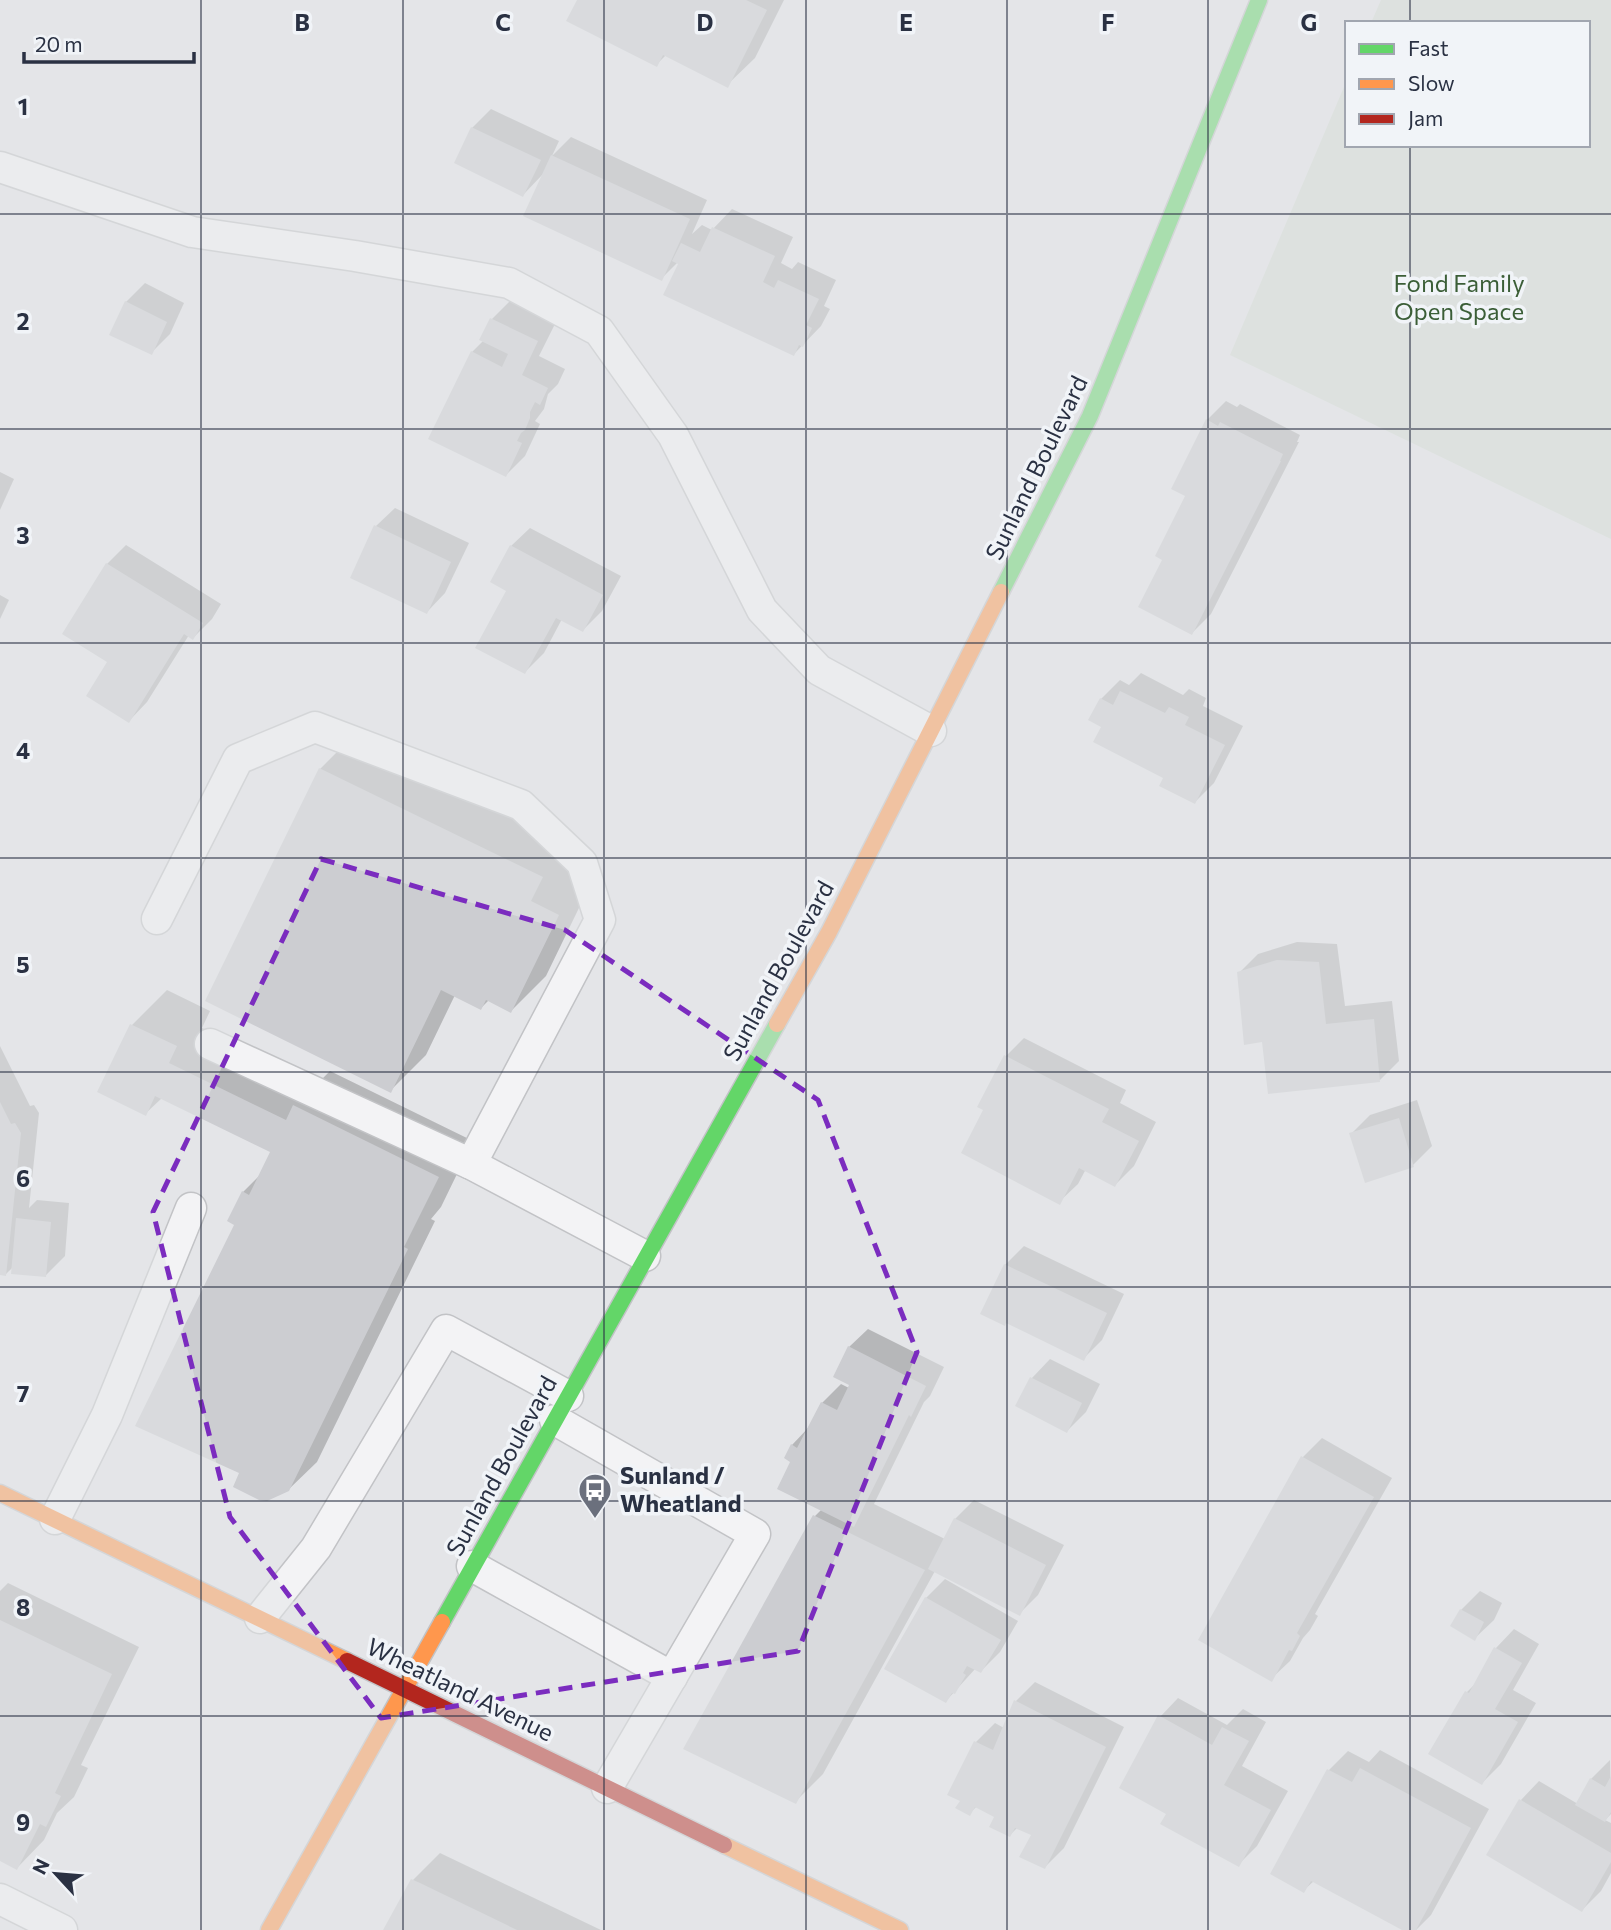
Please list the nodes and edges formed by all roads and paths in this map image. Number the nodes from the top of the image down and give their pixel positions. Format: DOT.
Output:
graph roads {
  1 [pos="1259,0"];
  2 [pos="0,167"];
  3 [pos="931,731"];
  4 [pos="157,919"];
  5 [pos="210,1044"];
  6 [pos="471,1164"];
  7 [pos="191,1208"];
  8 [pos="645,1256"];
  9 [pos="561,1408"];
  10 [pos="1,1496"];
  11 [pos="55,1519"];
  12 [pos="472,1566"];
  13 [pos="260,1618"];
  14 [pos="672,1677"];
  15 [pos="404,1688"];
  16 [pos="607,1787"];
  17 [pos="0,1899"];
  18 [pos="49,1924"];
  19 [pos="269,1930"];
  20 [pos="900,1930"];
  1 -- 3 [label="main road, Sunland Boulevard"];
  2 -- 3 [label="lane"];
  3 -- 8 [label="main road, Sunland Boulevard"];
  4 -- 6 [label="lane"];
  5 -- 6 [label="lane"];
  6 -- 8 [label="lane"];
  7 -- 11 [label="lane"];
  8 -- 9 [label="main road, Sunland Boulevard"];
  9 -- 12 [label="main road, Sunland Boulevard"];
  9 -- 13 [label="lane"];
  9 -- 14 [label="lane"];
  10 -- 11 [label="main road, Wheatland Avenue"];
  11 -- 13 [label="main road, Wheatland Avenue"];
  12 -- 14 [label="lane"];
  12 -- 15 [label="main road, Sunland Boulevard"];
  13 -- 15 [label="main road, Wheatland Avenue"];
  14 -- 16 [label="lane"];
  15 -- 16 [label="main road, Wheatland Avenue"];
  15 -- 19 [label="main road, Sunland Boulevard"];
  16 -- 20 [label="main road, Wheatland Avenue"];
  17 -- 18 [label="lane"];
}
